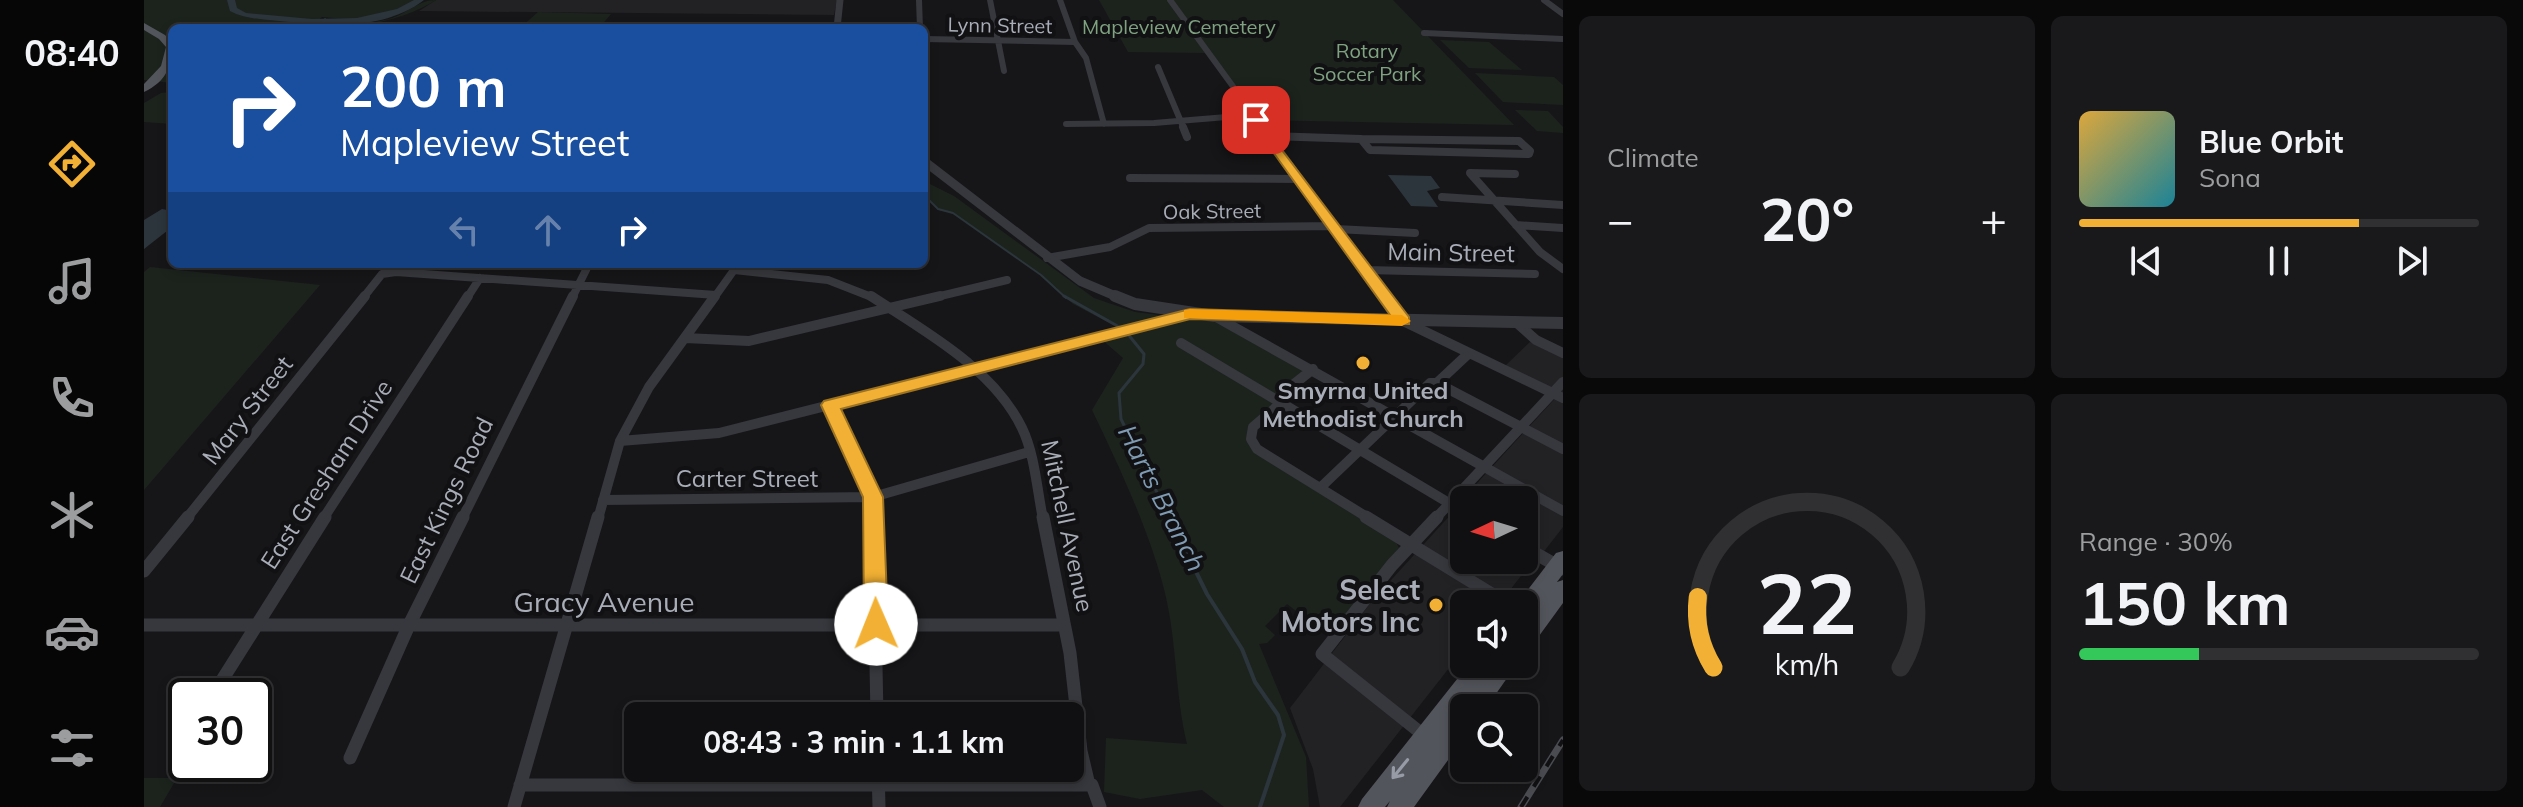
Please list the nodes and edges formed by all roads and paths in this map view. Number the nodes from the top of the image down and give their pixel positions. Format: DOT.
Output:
graph roads {
  1 [pos="840,0"];
  2 [pos="919,0"];
  3 [pos="990,0"];
  4 [pos="1060,0"];
  5 [pos="1170,0"];
  6 [pos="1544,0"];
  7 [pos="1563,14"];
  8 [pos="837,24"];
  9 [pos="920,24"];
  10 [pos="144,29"];
  11 [pos="1424,33"];
  12 [pos="928,39"];
  13 [pos="1563,39"];
  14 [pos="998,41"];
  15 [pos="1075,42"];
  16 [pos="168,45"];
  17 [pos="168,62"];
  18 [pos="1158,67"];
  19 [pos="1004,71"];
  20 [pos="144,83"];
  21 [pos="144,89"];
  22 [pos="1251,115"];
  23 [pos="1180,121"];
  24 [pos="1066,124"];
  25 [pos="1104,124"];
  26 [pos="1267,136"];
  27 [pos="1187,137"];
  28 [pos="1361,139"];
  29 [pos="928,165"];
  30 [pos="1515,174"];
  31 [pos="1130,178"];
  32 [pos="1300,179"];
  33 [pos="1442,197"];
  34 [pos="1491,198"];
  35 [pos="1563,205"];
  36 [pos="1516,225"];
  37 [pos="1335,228"];
  38 [pos="1563,228"];
  39 [pos="1415,233"];
  40 [pos="1047,258"];
  41 [pos="587,268"];
  42 [pos="1563,269"];
  43 [pos="1366,270"];
  44 [pos="1535,274"];
  45 [pos="480,278"];
  46 [pos="1007,280"];
  47 [pos="577,285"];
  48 [pos="716,295"];
  49 [pos="892,307"];
  50 [pos="1190,314"];
  51 [pos="1214,316"];
  52 [pos="1403,321"];
  53 [pos="1517,323"];
  54 [pos="1563,323"];
  55 [pos="685,338"];
  56 [pos="1181,343"];
  57 [pos="1563,353"];
  58 [pos="1468,354"];
  59 [pos="975,367"];
  60 [pos="1313,369"];
  61 [pos="1563,382"];
  62 [pos="1437,383"];
  63 [pos="1558,396"];
  64 [pos="1281,403"];
  65 [pos="830,405"];
  66 [pos="1397,417"];
  67 [pos="1520,427"];
  68 [pos="620,441"];
  69 [pos="1563,449"];
  70 [pos="1360,451"];
  71 [pos="1029,452"];
  72 [pos="1485,466"];
  73 [pos="1320,488"];
  74 [pos="873,497"];
  75 [pos="603,500"];
  76 [pos="1449,503"];
  77 [pos="1563,511"];
  78 [pos="1410,545"];
  79 [pos="1538,554"];
  80 [pos="1561,565"];
  81 [pos="144,571"];
  82 [pos="1563,588"];
  83 [pos="1485,590"];
  84 [pos="1538,601"];
  85 [pos="1538,608"];
  86 [pos="567,624"];
  87 [pos="876,624"];
  88 [pos="144,625"];
  89 [pos="254,625"];
  90 [pos="409,625"];
  91 [pos="1064,625"];
  92 [pos="223,678"];
  93 [pos="1471,678"];
  94 [pos="877,702"];
  95 [pos="1426,737"];
  96 [pos="1450,739"];
  97 [pos="350,758"];
  98 [pos="639,782"];
  99 [pos="878,782"];
  100 [pos="1019,782"];
  101 [pos="520,785"];
  102 [pos="1090,785"];
  103 [pos="514,807"];
  104 [pos="879,807"];
  105 [pos="1100,807"];
  106 [pos="1370,807"];
  107 [pos="1399,807"];
  1 -- 8 [label="street"];
  2 -- 9 [label="street"];
  3 -- 14 [label="street"];
  4 -- 15 [label="street"];
  5 -- 22 [label="street"];
  6 -- 7 [label="street"];
  10 -- 16 [label="main road"];
  10 -- 20 [label="main road"];
  11 -- 13 [label="street"];
  12 -- 14 [label="street, Lynn Street"];
  14 -- 15 [label="street, Lynn Street"];
  14 -- 19 [label="street"];
  15 -- 25 [label="street"];
  17 -- 21 [label="main road"];
  18 -- 23 [label="street"];
  22 -- 23 [label="street"];
  22 -- 26 [label="street"];
  23 -- 25 [label="street"];
  23 -- 27 [label="street"];
  24 -- 25 [label="street"];
  26 -- 28 [label="street"];
  26 -- 32 [label="street"];
  28 -- 28 [label="street"];
  29 -- 40 [label="street"];
  30 -- 34 [label="street"];
  31 -- 32 [label="street"];
  32 -- 37 [label="street"];
  33 -- 34 [label="street"];
  34 -- 35 [label="street"];
  34 -- 36 [label="street"];
  36 -- 38 [label="street"];
  36 -- 42 [label="street"];
  37 -- 39 [label="street, Oak Street"];
  37 -- 40 [label="street, Oak Street"];
  37 -- 43 [label="street"];
  40 -- 50 [label="street"];
  41 -- 47 [label="street, East Kings Road"];
  43 -- 44 [label="street, Main Street"];
  43 -- 52 [label="street"];
  45 -- 47 [label="street"];
  45 -- 81 [label="street, Mary Street"];
  45 -- 89 [label="street, East Gresham Drive"];
  46 -- 49 [label="street"];
  47 -- 48 [label="street"];
  47 -- 90 [label="street, East Kings Road"];
  48 -- 49 [label="street, Mitchell Avenue"];
  48 -- 55 [label="street"];
  49 -- 55 [label="street"];
  49 -- 59 [label="street, Mitchell Avenue"];
  50 -- 51 [label="street"];
  50 -- 59 [label="street"];
  51 -- 52 [label="street"];
  51 -- 60 [label="street"];
  52 -- 53 [label="street"];
  52 -- 58 [label="street"];
  53 -- 54 [label="street"];
  53 -- 57 [label="street"];
  55 -- 68 [label="street"];
  56 -- 64 [label="street"];
  58 -- 62 [label="street"];
  58 -- 63 [label="street"];
  59 -- 65 [label="street"];
  59 -- 71 [label="street, Mitchell Avenue"];
  60 -- 64 [label="street"];
  60 -- 66 [label="street"];
  61 -- 63 [label="street"];
  62 -- 66 [label="street"];
  62 -- 67 [label="street"];
  63 -- 67 [label="street"];
  64 -- 70 [label="street"];
  64 -- 73 [label="street"];
  65 -- 68 [label="street"];
  65 -- 74 [label="street"];
  66 -- 70 [label="street"];
  66 -- 72 [label="street"];
  67 -- 69 [label="street"];
  67 -- 72 [label="street"];
  68 -- 75 [label="street"];
  70 -- 73 [label="street"];
  70 -- 76 [label="street"];
  71 -- 74 [label="street, Carter Street"];
  71 -- 91 [label="street, Mitchell Avenue"];
  72 -- 76 [label="street"];
  72 -- 77 [label="street"];
  73 -- 78 [label="street"];
  74 -- 75 [label="street, Carter Street"];
  74 -- 87 [label="street"];
  75 -- 86 [label="street"];
  76 -- 78 [label="street"];
  78 -- 83 [label="street"];
  78 -- 95 [label="street"];
  79 -- 80 [label="street"];
  80 -- 84 [label="main road"];
  82 -- 85 [label="main road"];
  86 -- 87 [label="street, Gracy Avenue"];
  86 -- 90 [label="street, Gracy Avenue"];
  86 -- 101 [label="street"];
  87 -- 91 [label="street, Gracy Avenue"];
  87 -- 94 [label="street"];
  88 -- 89 [label="street, Gracy Avenue"];
  89 -- 90 [label="street, Gracy Avenue"];
  89 -- 92 [label="street, East Gresham Drive"];
  90 -- 97 [label="street, East Kings Road"];
  91 -- 102 [label="street, Mitchell Avenue"];
  93 -- 95 [label="main road"];
  95 -- 106 [label="main road, one-way"];
  96 -- 107 [label="main road"];
  98 -- 101 [label="street"];
  99 -- 104 [label="street"];
  100 -- 102 [label="street"];
  101 -- 103 [label="street"];
  102 -- 105 [label="street, Mitchell Avenue"];
}
